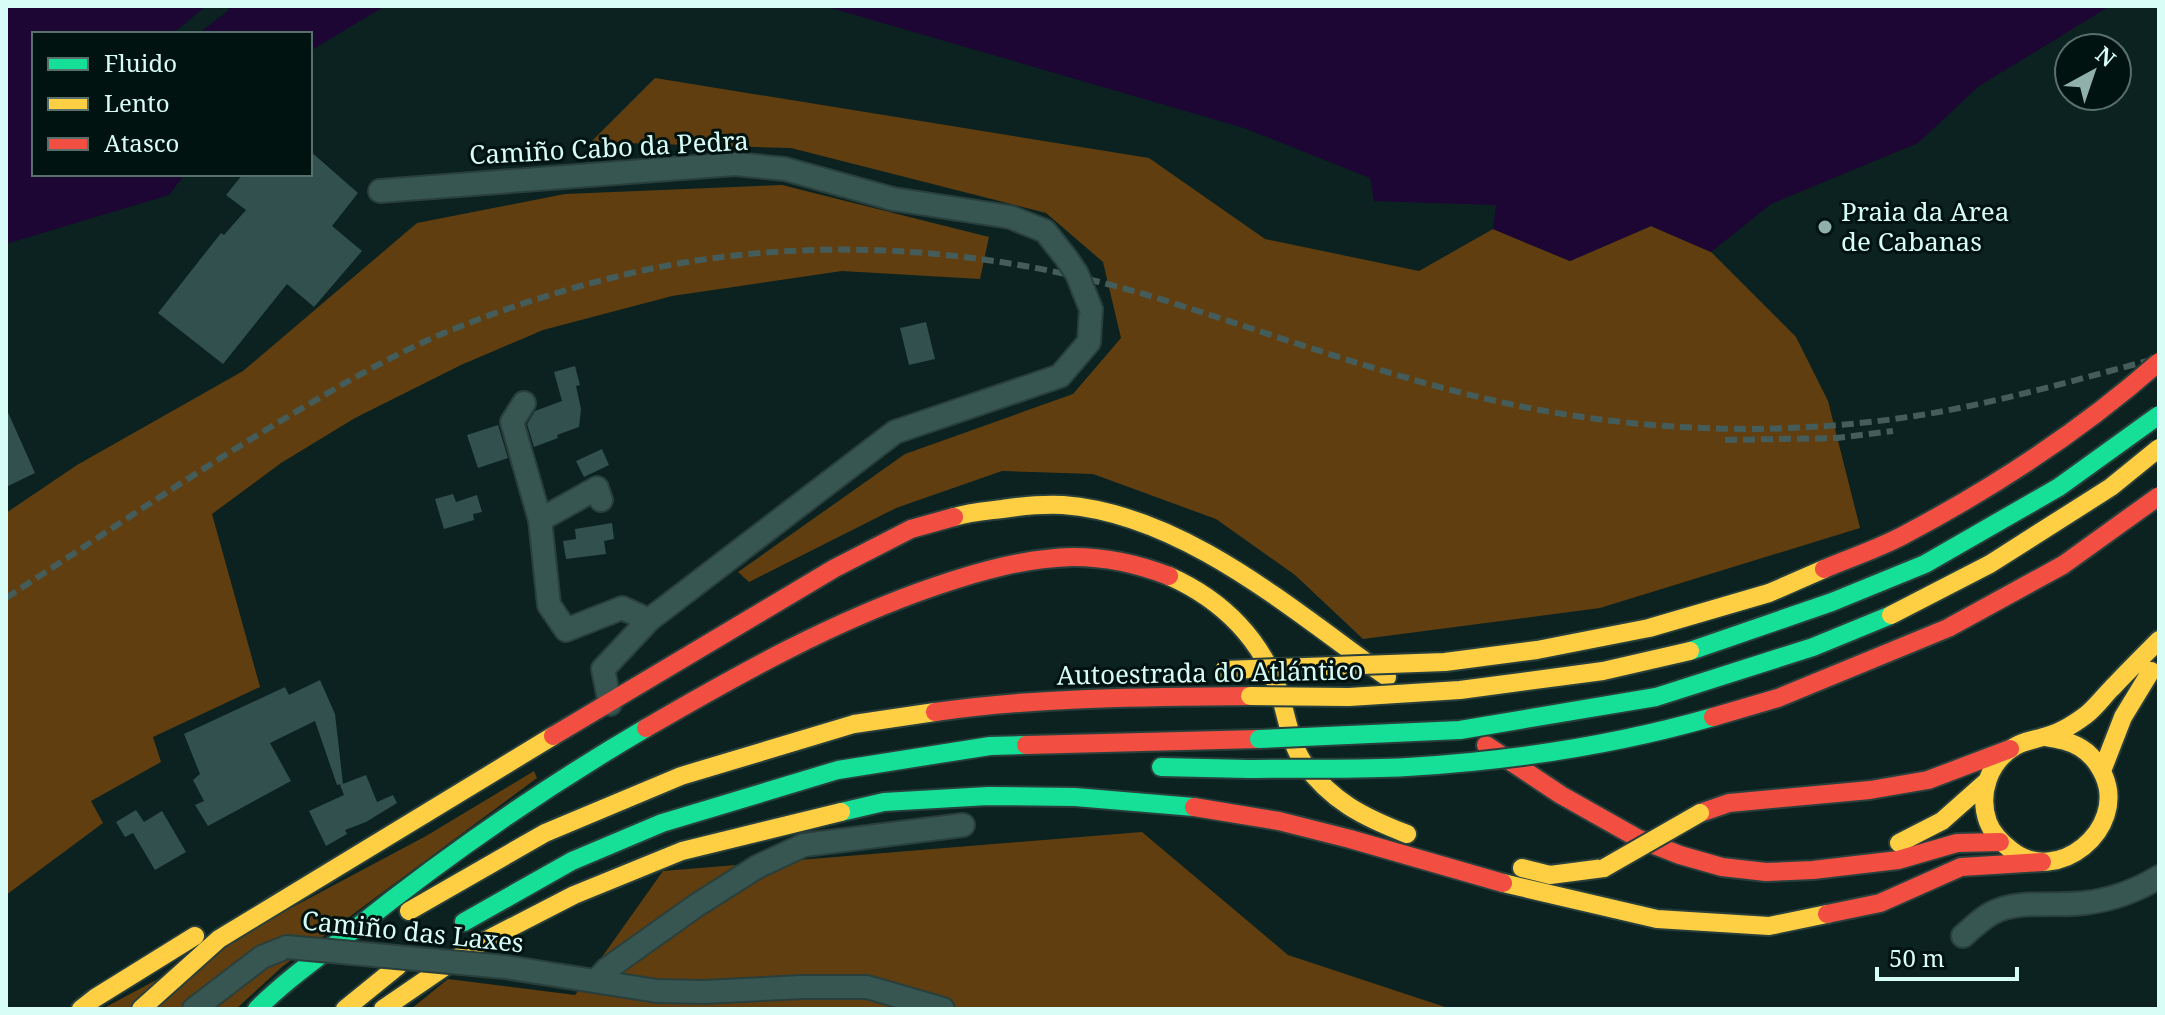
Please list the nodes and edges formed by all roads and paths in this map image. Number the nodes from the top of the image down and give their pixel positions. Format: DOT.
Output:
graph roads {
  1 [pos="380,191"];
  2 [pos="2159,362"];
  3 [pos="524,403"];
  4 [pos="2159,415"];
  5 [pos="2159,448"];
  6 [pos="2159,496"];
  7 [pos="601,500"];
  8 [pos="540,520"];
  9 [pos="649,620"];
  10 [pos="2159,640"];
  11 [pos="2159,662"];
  12 [pos="1217,671"];
  13 [pos="1032,684"];
  14 [pos="610,704"];
  15 [pos="2046,737"];
  16 [pos="2010,749"];
  17 [pos="1138,767"];
  18 [pos="2102,771"];
  19 [pos="1986,782"];
  20 [pos="841,788"];
  21 [pos="963,825"];
  22 [pos="400,828"];
  23 [pos="545,833"];
  24 [pos="1419,838"];
  25 [pos="2000,842"];
  26 [pos="2042,862"];
  27 [pos="1506,864"];
  28 [pos="1844,865"];
  29 [pos="2159,877"];
  30 [pos="473,916"];
  31 [pos="452,930"];
  32 [pos="1963,936"];
  33 [pos="429,945"];
  34 [pos="596,981"];
  35 [pos="657,991"];
  36 [pos="81,1009"];
  37 [pos="141,1009"];
  38 [pos="194,1009"];
  39 [pos="257,1009"];
  40 [pos="273,1009"];
  41 [pos="345,1009"];
  42 [pos="383,1009"];
  43 [pos="635,1009"];
  44 [pos="943,1009"];
  1 -- 9 [label="street, Camiño Cabo da Pedra, bridge"];
  2 -- 12 [label="highway, bridge"];
  3 -- 8 [label="street"];
  4 -- 23 [label="highway, Autoestrada do Atlántico, bridge"];
  5 -- 30 [label="highway, bridge"];
  6 -- 17 [label="highway, bridge"];
  7 -- 8 [label="street"];
  8 -- 9 [label="street"];
  9 -- 14 [label="street, Camiño Cabo da Pedra"];
  10 -- 15 [label="highway"];
  11 -- 18 [label="highway"];
  13 -- 23 [label="highway"];
  14 -- 22 [label="highway"];
  14 -- 28 [label="highway"];
  15 -- 16 [label="highway"];
  15 -- 18 [label="highway"];
  16 -- 19 [label="highway"];
  16 -- 27 [label="highway, bridge"];
  18 -- 26 [label="highway"];
  19 -- 25 [label="highway"];
  19 -- 28 [label="highway"];
  20 -- 30 [label="highway"];
  21 -- 34 [label="street"];
  22 -- 36 [label="highway"];
  22 -- 37 [label="highway"];
  23 -- 40 [label="highway, Autoestrada do Atlántico"];
  24 -- 39 [label="highway"];
  25 -- 26 [label="highway"];
  25 -- 28 [label="highway"];
  26 -- 42 [label="highway"];
  29 -- 32 [label="street"];
  30 -- 31 [label="highway"];
  33 -- 41 [label="highway"];
  34 -- 35 [label="street, Camiño das Laxes"];
  34 -- 38 [label="street, Camiño das Laxes, bridge"];
  35 -- 43 [label="street"];
  35 -- 44 [label="street, Camiño das Laxes"];
}
